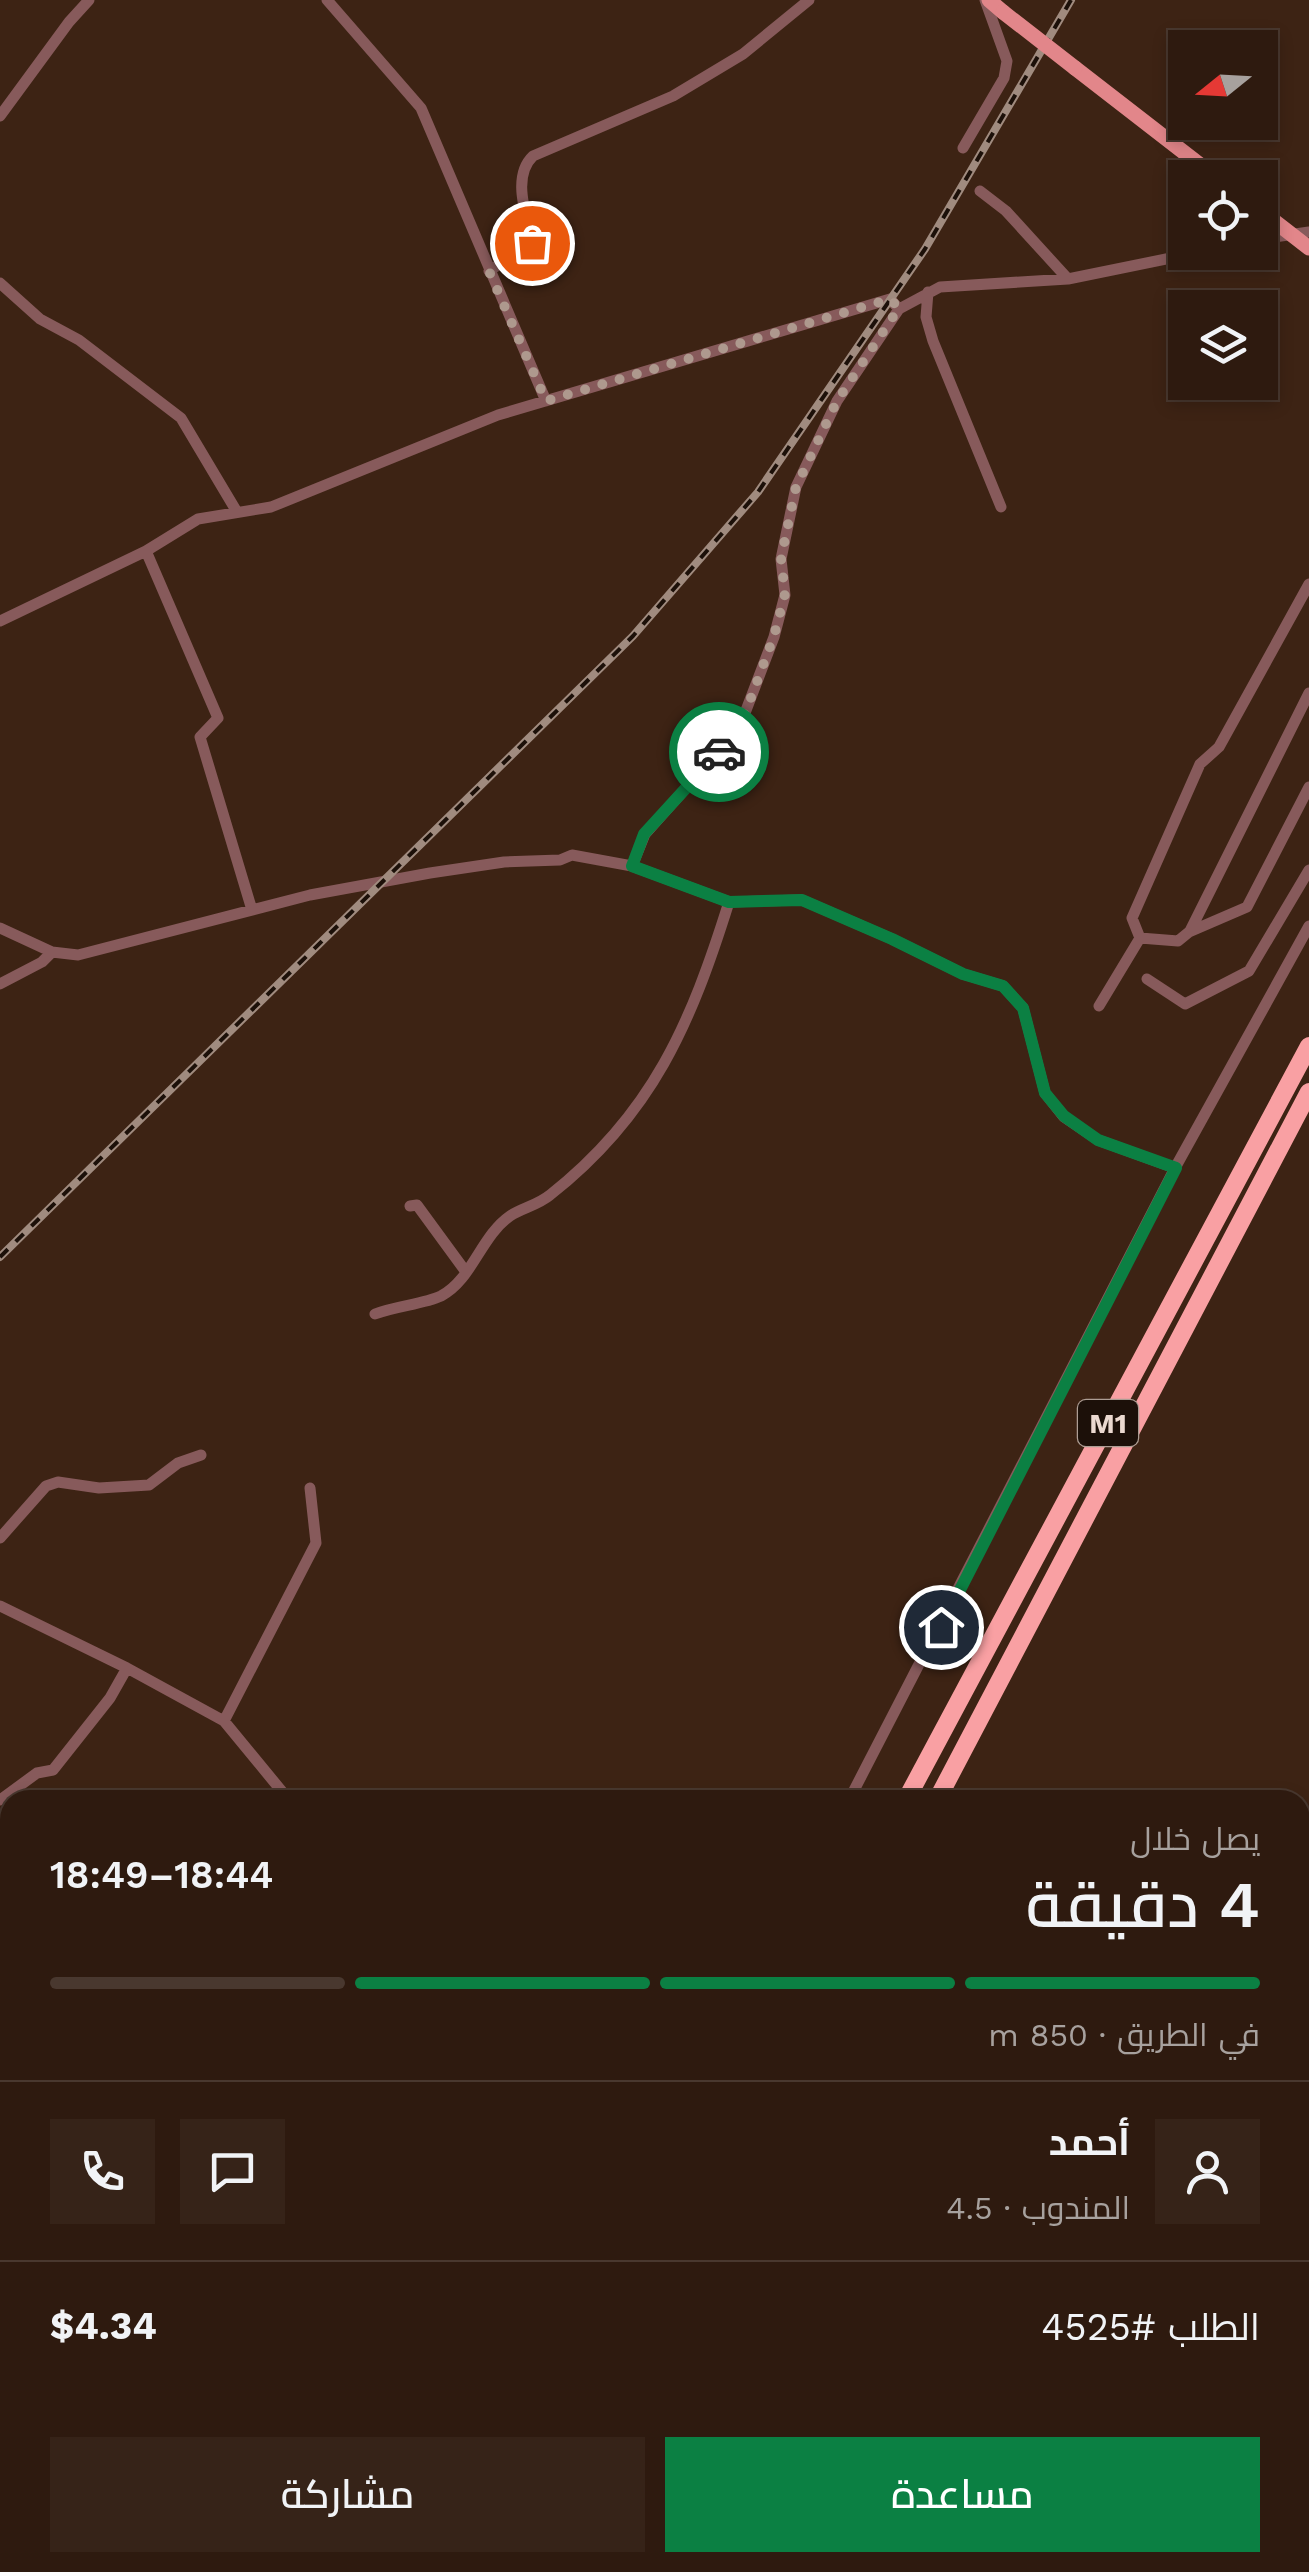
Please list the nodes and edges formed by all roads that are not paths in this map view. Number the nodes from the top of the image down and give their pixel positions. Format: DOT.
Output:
graph roads {
  1 [pos="89,0"];
  2 [pos="327,0"];
  3 [pos="810,0"];
  4 [pos="987,0"];
  5 [pos="0,116"];
  6 [pos="963,148"];
  7 [pos="1194,160"];
  8 [pos="980,191"];
  9 [pos="1278,224"];
  10 [pos="1309,232"];
  11 [pos="1290,233"];
  12 [pos="1278,235"];
  13 [pos="1309,248"];
  14 [pos="1168,259"];
  15 [pos="489,271"];
  16 [pos="1068,279"];
  17 [pos="0,284"];
  18 [pos="928,292"];
  19 [pos="899,308"];
  20 [pos="546,401"];
  21 [pos="1002,508"];
  22 [pos="236,512"];
  23 [pos="146,551"];
  24 [pos="1309,584"];
  25 [pos="0,621"];
  26 [pos="1309,693"];
  27 [pos="1309,787"];
  28 [pos="632,866"];
  29 [pos="1309,870"];
  30 [pos="729,902"];
  31 [pos="252,910"];
  32 [pos="1309,926"];
  33 [pos="0,928"];
  34 [pos="1190,932"];
  35 [pos="1140,938"];
  36 [pos="52,952"];
  37 [pos="1147,978"];
  38 [pos="0,984"];
  39 [pos="1099,1006"];
  40 [pos="1309,1046"];
  41 [pos="1309,1092"];
  42 [pos="1176,1168"];
  43 [pos="410,1206"];
  44 [pos="466,1272"];
  45 [pos="375,1314"];
  46 [pos="201,1455"];
  47 [pos="310,1488"];
  48 [pos="0,1538"];
  49 [pos="0,1606"];
  50 [pos="127,1668"];
  51 [pos="224,1722"];
  52 [pos="14,1790"];
  53 [pos="281,1790"];
  54 [pos="855,1790"];
  55 [pos="911,1790"];
  56 [pos="942,1790"];
  1 -- 5 [label="street"];
  2 -- 15 [label="street"];
  3 -- 15 [label="street"];
  4 -- 6 [label="street"];
  4 -- 7 [label="main road, bridge"];
  8 -- 16 [label="street"];
  9 -- 11 [label="main road"];
  10 -- 11 [label="street"];
  11 -- 12 [label="street"];
  11 -- 13 [label="main road"];
  14 -- 16 [label="street"];
  15 -- 20 [label="street"];
  16 -- 18 [label="street"];
  17 -- 22 [label="street"];
  18 -- 19 [label="street"];
  18 -- 21 [label="street"];
  19 -- 20 [label="street"];
  19 -- 28 [label="street"];
  20 -- 22 [label="street"];
  22 -- 23 [label="street"];
  23 -- 25 [label="street"];
  23 -- 31 [label="street"];
  24 -- 35 [label="street"];
  26 -- 34 [label="street"];
  27 -- 34 [label="street"];
  28 -- 30 [label="street"];
  28 -- 31 [label="street"];
  29 -- 37 [label="street"];
  30 -- 42 [label="street"];
  30 -- 44 [label="street"];
  31 -- 36 [label="street"];
  32 -- 42 [label="street"];
  33 -- 36 [label="street"];
  34 -- 35 [label="street"];
  35 -- 39 [label="street"];
  36 -- 38 [label="street"];
  40 -- 55 [label="highway, M1"];
  41 -- 56 [label="highway, M1"];
  42 -- 54 [label="street"];
  43 -- 44 [label="street"];
  44 -- 45 [label="street"];
  46 -- 48 [label="street"];
  47 -- 51 [label="street"];
  49 -- 50 [label="street"];
  50 -- 51 [label="street"];
  50 -- 52 [label="street"];
  51 -- 53 [label="street"];
}
